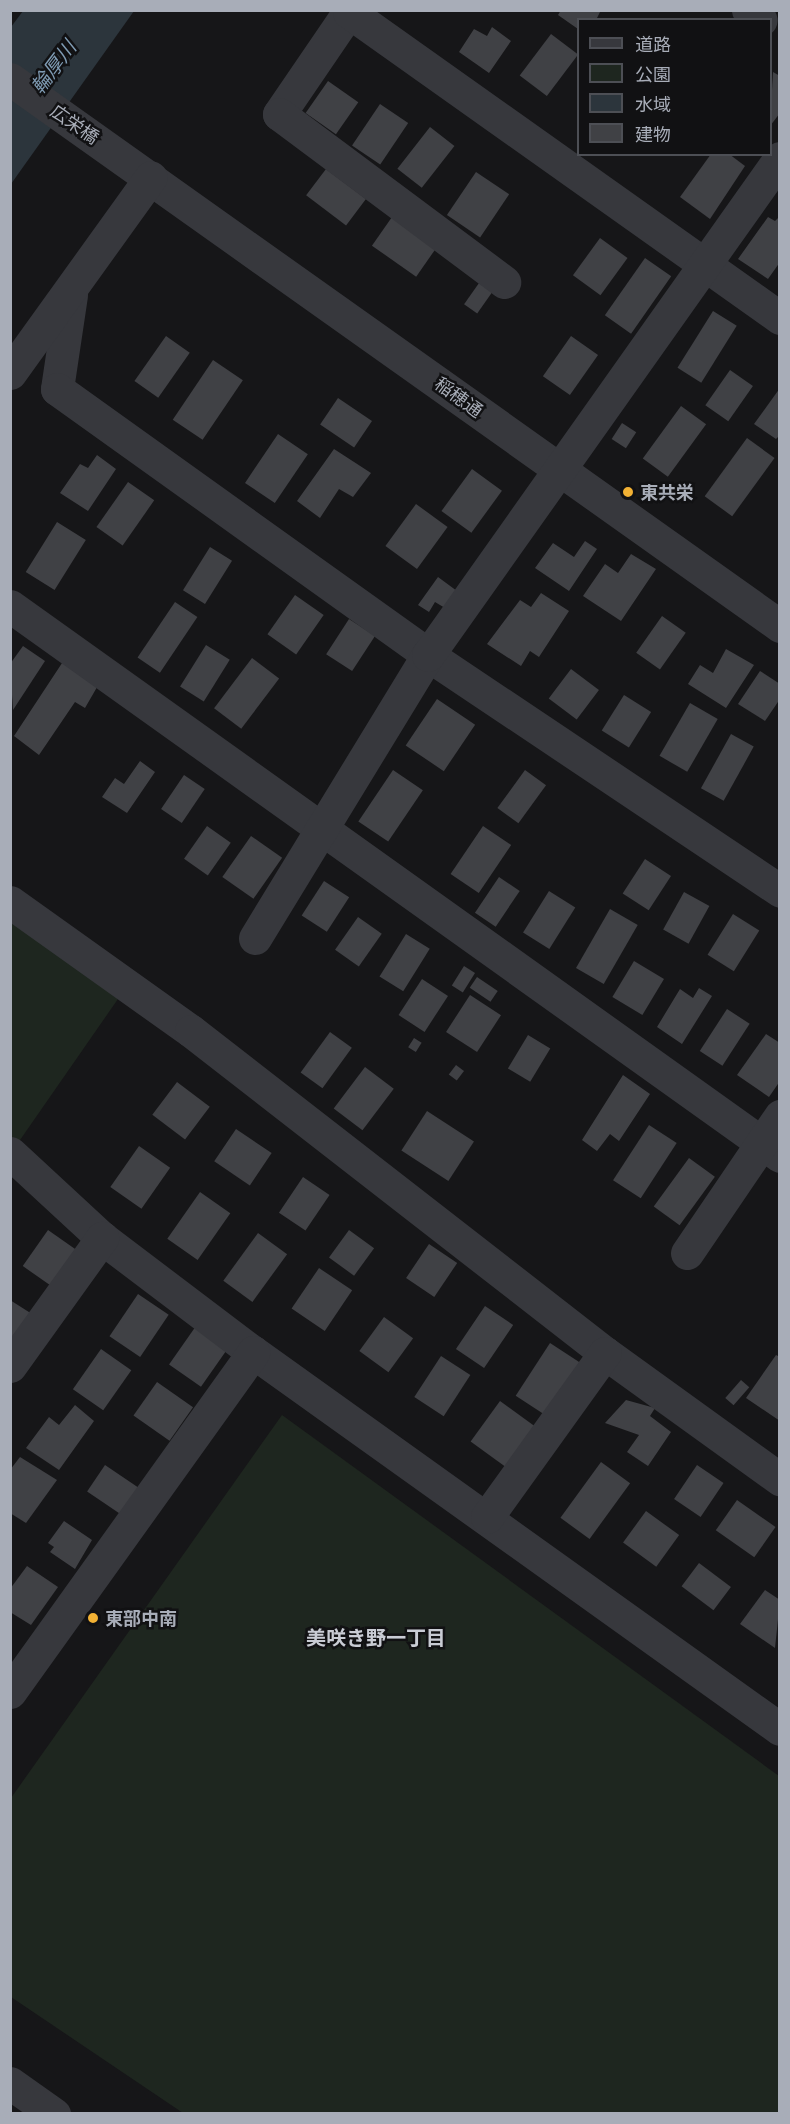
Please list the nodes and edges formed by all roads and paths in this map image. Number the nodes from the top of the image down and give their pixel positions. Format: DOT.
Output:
graph roads {
  1 [pos="349,11"];
  2 [pos="10,79"];
  3 [pos="780,158"];
  4 [pos="145,172"];
  5 [pos="706,263"];
  6 [pos="504,282"];
  7 [pos="71,295"];
  8 [pos="780,318"];
  9 [pos="10,372"];
  10 [pos="561,470"];
  11 [pos="10,606"];
  12 [pos="780,626"];
  13 [pos="428,656"];
  14 [pos="326,830"];
  15 [pos="780,891"];
  16 [pos="10,902"];
  17 [pos="255,938"];
  18 [pos="780,1116"];
  19 [pos="770,1149"];
  20 [pos="10,1153"];
  21 [pos="102,1238"];
  22 [pos="687,1253"];
  23 [pos="253,1352"];
  24 [pos="605,1353"];
  25 [pos="10,1366"];
  26 [pos="780,1479"];
  27 [pos="487,1517"];
  28 [pos="10,1692"];
  29 [pos="780,1729"];
  1 -- 5 [label="street"];
  1 -- 6 [label="street"];
  2 -- 4 [label="street, 広栄橋"];
  3 -- 5 [label="street"];
  4 -- 7 [label="street"];
  4 -- 10 [label="street, 稲穂通"];
  5 -- 8 [label="street"];
  5 -- 10 [label="street"];
  7 -- 9 [label="street"];
  7 -- 13 [label="street"];
  10 -- 12 [label="street, 稲穂通"];
  10 -- 13 [label="street"];
  11 -- 14 [label="street"];
  13 -- 14 [label="street"];
  13 -- 15 [label="street"];
  14 -- 17 [label="street"];
  14 -- 19 [label="street"];
  16 -- 24 [label="street"];
  18 -- 19 [label="street"];
  19 -- 22 [label="street"];
  20 -- 21 [label="street"];
  21 -- 23 [label="street"];
  21 -- 25 [label="street"];
  23 -- 27 [label="street"];
  23 -- 28 [label="street"];
  24 -- 26 [label="street"];
  24 -- 27 [label="street"];
  27 -- 29 [label="street"];
}
